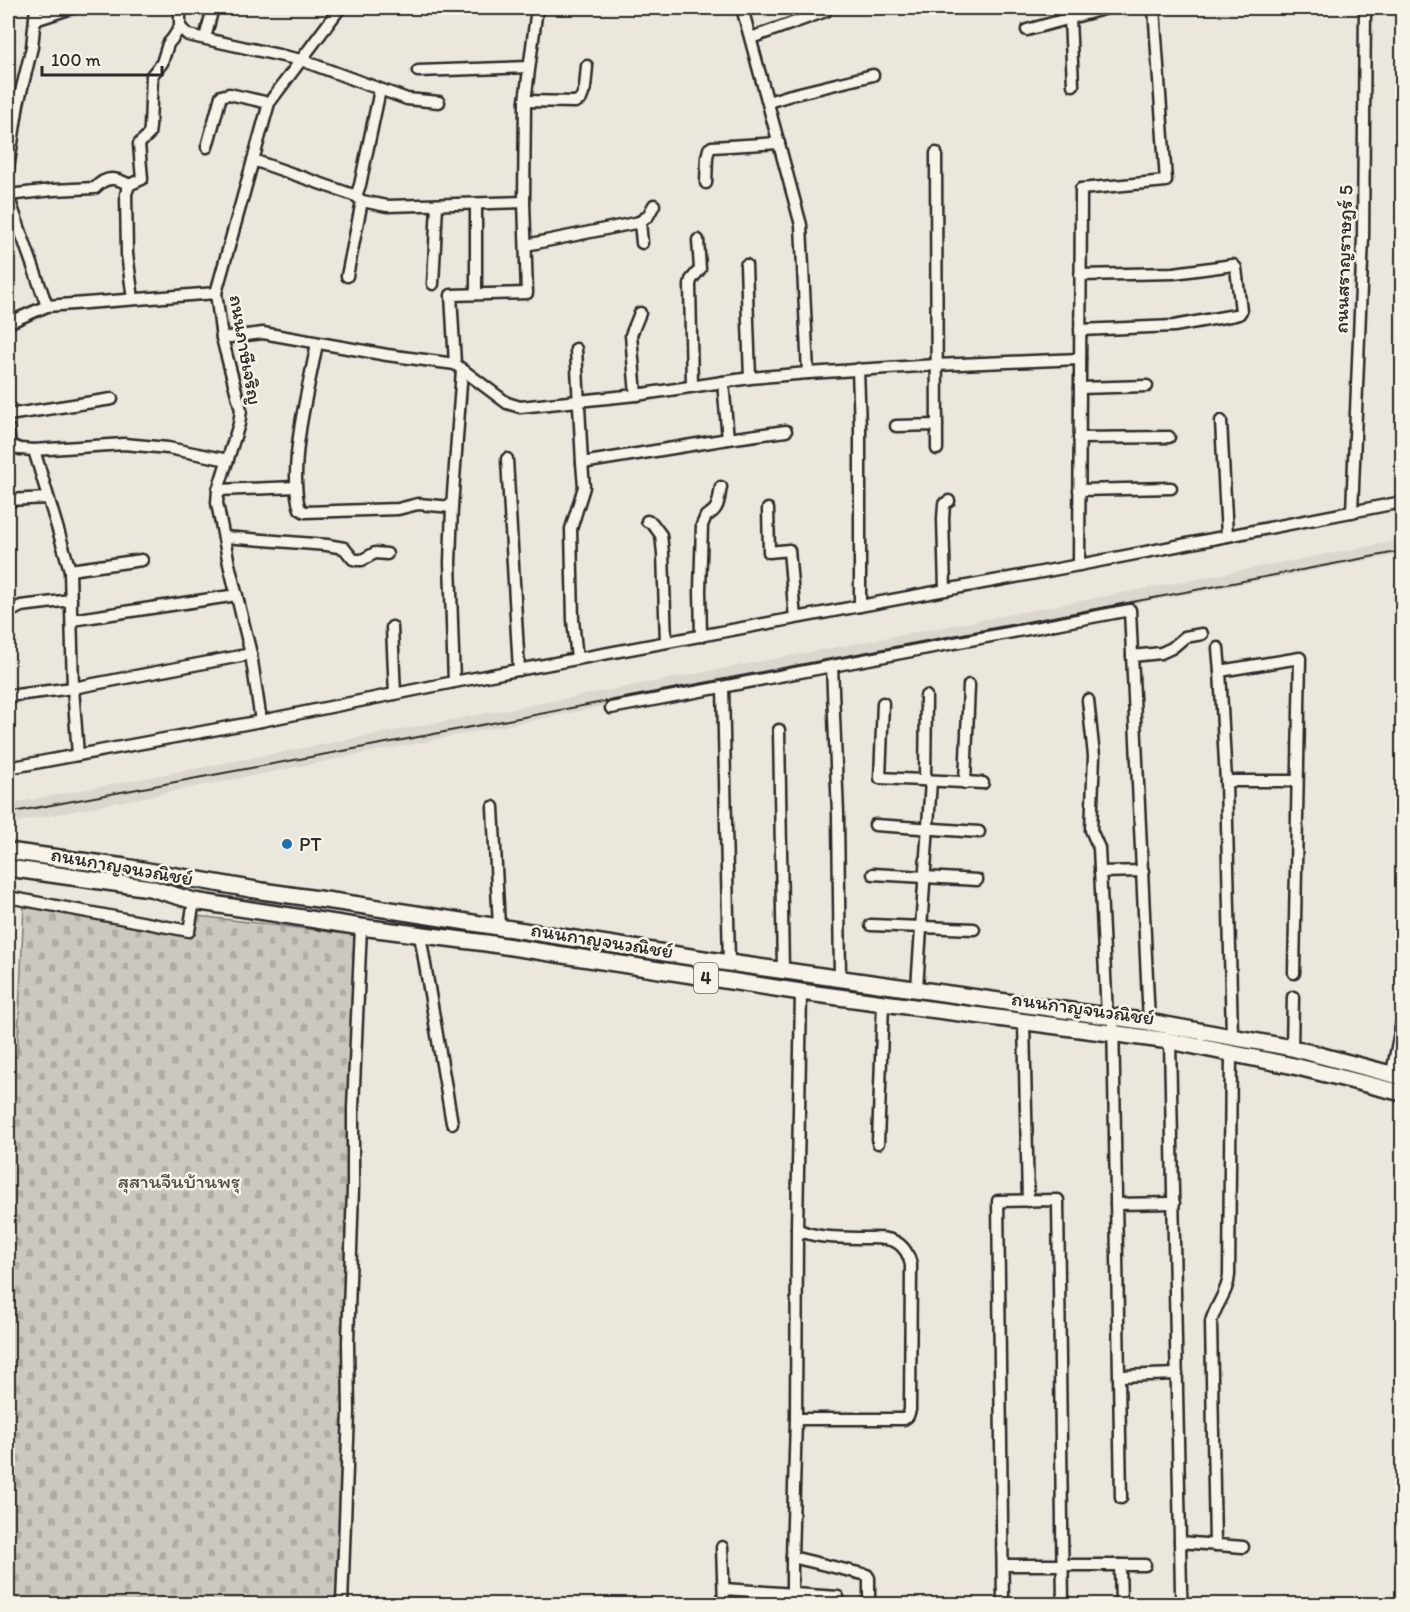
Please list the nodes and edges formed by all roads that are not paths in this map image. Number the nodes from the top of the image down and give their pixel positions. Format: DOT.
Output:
graph roads {
  1 [pos="36,8"];
  2 [pos="72,8"];
  3 [pos="180,8"];
  4 [pos="213,8"];
  5 [pos="340,8"];
  6 [pos="537,8"];
  7 [pos="742,8"];
  8 [pos="1107,8"];
  9 [pos="1154,8"];
  10 [pos="1365,8"];
  11 [pos="826,11"];
  12 [pos="1070,18"];
  13 [pos="35,20"];
  14 [pos="180,27"];
  15 [pos="1027,30"];
  16 [pos="205,38"];
  17 [pos="751,38"];
  18 [pos="301,60"];
  19 [pos="587,66"];
  20 [pos="529,67"];
  21 [pos="418,70"];
  22 [pos="873,75"];
  23 [pos="1073,85"];
  24 [pos="380,90"];
  25 [pos="525,101"];
  26 [pos="439,102"];
  27 [pos="768,102"];
  28 [pos="269,103"];
  29 [pos="779,143"];
  30 [pos="207,147"];
  31 [pos="936,153"];
  32 [pos="253,160"];
  33 [pos="8,169"];
  34 [pos="706,183"];
  35 [pos="129,185"];
  36 [pos="8,196"];
  37 [pos="359,198"];
  38 [pos="524,202"];
  39 [pos="476,204"];
  40 [pos="436,205"];
  41 [pos="654,205"];
  42 [pos="638,223"];
  43 [pos="698,240"];
  44 [pos="642,243"];
  45 [pos="526,245"];
  46 [pos="746,265"];
  47 [pos="1080,275"];
  48 [pos="347,276"];
  49 [pos="433,284"];
  50 [pos="216,293"];
  51 [pos="476,294"];
  52 [pos="133,299"];
  53 [pos="47,306"];
  54 [pos="640,313"];
  55 [pos="8,323"];
  56 [pos="1080,330"];
  57 [pos="222,338"];
  58 [pos="317,343"];
  59 [pos="576,350"];
  60 [pos="1080,359"];
  61 [pos="936,365"];
  62 [pos="458,367"];
  63 [pos="858,369"];
  64 [pos="808,372"];
  65 [pos="750,378"];
  66 [pos="723,382"];
  67 [pos="692,386"];
  68 [pos="1147,386"];
  69 [pos="1080,388"];
  70 [pos="636,394"];
  71 [pos="112,399"];
  72 [pos="579,402"];
  73 [pos="8,415"];
  74 [pos="1221,421"];
  75 [pos="937,425"];
  76 [pos="896,426"];
  77 [pos="8,428"];
  78 [pos="786,431"];
  79 [pos="1169,437"];
  80 [pos="728,438"];
  81 [pos="1080,438"];
  82 [pos="938,449"];
  83 [pos="34,450"];
  84 [pos="507,459"];
  85 [pos="228,460"];
  86 [pos="582,463"];
  87 [pos="296,486"];
  88 [pos="721,487"];
  89 [pos="1171,488"];
  90 [pos="218,490"];
  91 [pos="1079,490"];
  92 [pos="48,498"];
  93 [pos="8,500"];
  94 [pos="949,501"];
  95 [pos="1402,502"];
  96 [pos="452,507"];
  97 [pos="768,509"];
  98 [pos="1352,512"];
  99 [pos="646,521"];
  100 [pos="1227,536"];
  101 [pos="224,537"];
  102 [pos="387,554"];
  103 [pos="142,560"];
  104 [pos="1079,565"];
  105 [pos="70,570"];
  106 [pos="945,589"];
  107 [pos="237,595"];
  108 [pos="71,600"];
  109 [pos="860,606"];
  110 [pos="8,613"];
  111 [pos="795,618"];
  112 [pos="72,620"];
  113 [pos="392,627"];
  114 [pos="1202,634"];
  115 [pos="701,636"];
  116 [pos="666,642"];
  117 [pos="1218,648"];
  118 [pos="251,654"];
  119 [pos="1132,656"];
  120 [pos="577,659"];
  121 [pos="832,666"];
  122 [pos="519,670"];
  123 [pos="1220,671"];
  124 [pos="454,682"];
  125 [pos="969,685"];
  126 [pos="723,687"];
  127 [pos="73,688"];
  128 [pos="395,694"];
  129 [pos="8,696"];
  130 [pos="926,696"];
  131 [pos="1088,700"];
  132 [pos="883,703"];
  133 [pos="611,708"];
  134 [pos="261,721"];
  135 [pos="779,730"];
  136 [pos="78,755"];
  137 [pos="8,768"];
  138 [pos="928,781"];
  139 [pos="1226,781"];
  140 [pos="1297,781"];
  141 [pos="965,783"];
  142 [pos="983,783"];
  143 [pos="493,807"];
  144 [pos="875,825"];
  145 [pos="928,829"];
  146 [pos="979,832"];
  147 [pos="8,851"];
  148 [pos="125,867"];
  149 [pos="8,868"];
  150 [pos="1143,871"];
  151 [pos="1100,872"];
  152 [pos="873,874"];
  153 [pos="925,878"];
  154 [pos="977,880"];
  155 [pos="122,885"];
  156 [pos="8,897"];
  157 [pos="194,901"];
  158 [pos="871,925"];
  159 [pos="361,927"];
  160 [pos="499,927"];
  161 [pos="921,928"];
  162 [pos="974,929"];
  163 [pos="420,935"];
  164 [pos="729,963"];
  165 [pos="783,971"];
  166 [pos="1294,973"];
  167 [pos="840,978"];
  168 [pos="917,988"];
  169 [pos="801,992"];
  170 [pos="1293,997"];
  171 [pos="882,1003"];
  172 [pos="1110,1016"];
  173 [pos="1024,1022"];
  174 [pos="1149,1022"];
  175 [pos="1402,1022"];
  176 [pos="1113,1033"];
  177 [pos="1232,1036"];
  178 [pos="1170,1041"];
  179 [pos="1292,1048"];
  180 [pos="1231,1053"];
  181 [pos="1397,1075"];
  182 [pos="1402,1093"];
  183 [pos="452,1123"];
  184 [pos="878,1143"];
  185 [pos="1028,1201"];
  186 [pos="1174,1203"];
  187 [pos="1116,1204"];
  188 [pos="797,1229"];
  189 [pos="1177,1374"];
  190 [pos="1120,1376"];
  191 [pos="796,1419"];
  192 [pos="1121,1498"];
  193 [pos="1180,1542"];
  194 [pos="1215,1545"];
  195 [pos="722,1547"];
  196 [pos="1243,1547"];
  197 [pos="792,1557"];
  198 [pos="1062,1564"];
  199 [pos="1003,1565"];
  200 [pos="1120,1565"];
  201 [pos="1145,1565"];
  202 [pos="723,1589"];
  203 [pos="792,1595"];
  204 [pos="342,1605"];
  205 [pos="724,1605"];
  206 [pos="838,1605"];
  207 [pos="869,1605"];
  208 [pos="1003,1605"];
  209 [pos="1063,1605"];
  210 [pos="1121,1605"];
  211 [pos="1182,1605"];
  1 -- 13 [label="street"];
  2 -- 13 [label="street"];
  3 -- 14 [label="street"];
  4 -- 16 [label="street"];
  5 -- 18 [label="street, ถนนภาษีเจริญ"];
  6 -- 20 [label="street"];
  7 -- 17 [label="street"];
  8 -- 12 [label="street"];
  9 -- 47 [label="street"];
  10 -- 98 [label="street, ถนนสราญราษฎร์ 5"];
  11 -- 17 [label="street"];
  12 -- 15 [label="street"];
  12 -- 23 [label="street"];
  13 -- 33 [label="street"];
  14 -- 16 [label="street"];
  14 -- 35 [label="street"];
  16 -- 18 [label="street"];
  17 -- 27 [label="street"];
  18 -- 24 [label="street"];
  18 -- 28 [label="street, ถนนภาษีเจริญ"];
  19 -- 25 [label="street"];
  20 -- 21 [label="street"];
  20 -- 25 [label="street"];
  22 -- 27 [label="street"];
  24 -- 26 [label="street"];
  24 -- 37 [label="street"];
  25 -- 38 [label="street"];
  27 -- 29 [label="street"];
  28 -- 30 [label="street"];
  28 -- 32 [label="street, ถนนภาษีเจริญ"];
  29 -- 34 [label="street"];
  29 -- 64 [label="street"];
  31 -- 61 [label="street"];
  32 -- 37 [label="street"];
  32 -- 50 [label="street, ถนนภาษีเจริญ"];
  35 -- 36 [label="street"];
  35 -- 52 [label="street"];
  36 -- 53 [label="street"];
  37 -- 40 [label="street"];
  37 -- 48 [label="street"];
  38 -- 39 [label="street"];
  38 -- 45 [label="street"];
  39 -- 40 [label="street"];
  39 -- 51 [label="street"];
  40 -- 49 [label="street"];
  41 -- 42 [label="street"];
  42 -- 44 [label="street"];
  42 -- 45 [label="street"];
  43 -- 67 [label="street"];
  45 -- 51 [label="street"];
  46 -- 65 [label="street"];
  47 -- 56 [label="street"];
  47 -- 56 [label="street"];
  50 -- 52 [label="street"];
  50 -- 57 [label="street, ถนนภาษีเจริญ"];
  51 -- 62 [label="street"];
  52 -- 53 [label="street"];
  53 -- 55 [label="street"];
  54 -- 70 [label="street"];
  56 -- 60 [label="street"];
  57 -- 58 [label="street"];
  57 -- 85 [label="street, ถนนภาษีเจริญ"];
  58 -- 62 [label="street"];
  58 -- 87 [label="street"];
  59 -- 72 [label="street"];
  60 -- 61 [label="street"];
  60 -- 69 [label="street"];
  61 -- 63 [label="street"];
  61 -- 75 [label="street"];
  62 -- 72 [label="street"];
  62 -- 96 [label="street"];
  63 -- 64 [label="street"];
  63 -- 109 [label="street"];
  64 -- 65 [label="street"];
  65 -- 66 [label="street"];
  66 -- 67 [label="street"];
  66 -- 80 [label="street"];
  67 -- 70 [label="street"];
  68 -- 69 [label="street"];
  69 -- 81 [label="street"];
  70 -- 72 [label="street"];
  71 -- 73 [label="street"];
  72 -- 86 [label="street"];
  74 -- 100 [label="street"];
  75 -- 76 [label="street"];
  75 -- 82 [label="street"];
  77 -- 83 [label="street"];
  78 -- 80 [label="street"];
  79 -- 81 [label="street"];
  80 -- 86 [label="street"];
  81 -- 91 [label="street"];
  83 -- 85 [label="street"];
  83 -- 92 [label="street"];
  84 -- 122 [label="street"];
  85 -- 90 [label="street, ถนนภาษีเจริญ"];
  86 -- 120 [label="street"];
  87 -- 90 [label="street"];
  87 -- 96 [label="street"];
  88 -- 115 [label="street"];
  89 -- 91 [label="street"];
  90 -- 101 [label="street, ถนนภาษีเจริญ"];
  91 -- 104 [label="street"];
  92 -- 93 [label="street"];
  92 -- 105 [label="street"];
  94 -- 106 [label="street"];
  95 -- 98 [label="street"];
  96 -- 124 [label="street"];
  97 -- 111 [label="street"];
  98 -- 100 [label="street"];
  99 -- 116 [label="street"];
  100 -- 104 [label="street"];
  101 -- 102 [label="street"];
  101 -- 107 [label="street, ถนนภาษีเจริญ"];
  103 -- 105 [label="street"];
  104 -- 106 [label="street"];
  105 -- 108 [label="street"];
  106 -- 109 [label="street"];
  107 -- 112 [label="street"];
  107 -- 118 [label="street, ถนนภาษีเจริญ"];
  108 -- 110 [label="street"];
  108 -- 112 [label="street"];
  109 -- 111 [label="street"];
  111 -- 115 [label="street"];
  112 -- 127 [label="street"];
  113 -- 128 [label="street"];
  114 -- 119 [label="street"];
  115 -- 116 [label="street"];
  116 -- 120 [label="street"];
  117 -- 123 [label="street"];
  118 -- 127 [label="street"];
  118 -- 134 [label="street, ถนนภาษีเจริญ"];
  119 -- 121 [label="street"];
  119 -- 150 [label="street"];
  120 -- 122 [label="street"];
  121 -- 126 [label="street"];
  121 -- 167 [label="street"];
  122 -- 124 [label="street"];
  123 -- 139 [label="street"];
  123 -- 140 [label="street"];
  124 -- 128 [label="street"];
  125 -- 141 [label="street"];
  126 -- 133 [label="street"];
  126 -- 164 [label="street"];
  127 -- 129 [label="street"];
  127 -- 136 [label="street"];
  128 -- 134 [label="street"];
  130 -- 138 [label="street"];
  131 -- 151 [label="street"];
  132 -- 138 [label="street"];
  134 -- 136 [label="street"];
  135 -- 165 [label="street"];
  136 -- 137 [label="street"];
  138 -- 141 [label="street"];
  138 -- 145 [label="street"];
  139 -- 140 [label="street"];
  139 -- 177 [label="street"];
  140 -- 166 [label="street"];
  141 -- 142 [label="street"];
  143 -- 160 [label="street"];
  144 -- 145 [label="street"];
  145 -- 146 [label="street"];
  145 -- 153 [label="street"];
  147 -- 148 [label="highway, ถนนกาญจนวณิชย์ / 4"];
  148 -- 155 [label="highway"];
  148 -- 160 [label="highway, ถนนกาญจนวณิชย์ / 4"];
  149 -- 155 [label="highway, ถนนกาญจนวณิชย์ / 4"];
  150 -- 151 [label="street"];
  150 -- 174 [label="street"];
  151 -- 172 [label="street"];
  152 -- 153 [label="street"];
  153 -- 154 [label="street"];
  153 -- 161 [label="street"];
  155 -- 157 [label="highway, ถนนกาญจนวณิชย์ / 4"];
  156 -- 157 [label="street"];
  157 -- 159 [label="highway, ถนนกาญจนวณิชย์ / 4"];
  158 -- 161 [label="street"];
  159 -- 163 [label="highway, ถนนกาญจนวณิชย์ / 4"];
  159 -- 204 [label="street"];
  160 -- 164 [label="highway, ถนนกาญจนวณิชย์ / 4"];
  161 -- 162 [label="street"];
  161 -- 168 [label="street"];
  163 -- 169 [label="highway, ถนนกาญจนวณิชย์ / 4"];
  163 -- 183 [label="street"];
  164 -- 165 [label="highway, ถนนกาญจนวณิชย์ / 4"];
  165 -- 167 [label="highway, ถนนกาญจนวณิชย์ / 4"];
  167 -- 168 [label="highway, ถนนกาญจนวณิชย์ / 4"];
  168 -- 172 [label="highway, ถนนกาญจนวณิชย์ / 4"];
  169 -- 171 [label="highway, ถนนกาญจนวณิชย์ / 4"];
  169 -- 188 [label="street"];
  170 -- 179 [label="street"];
  171 -- 173 [label="highway, ถนนกาญจนวณิชย์ / 4"];
  171 -- 184 [label="street"];
  172 -- 174 [label="highway, ถนนกาญจนวณิชย์ / 4"];
  172 -- 176 [label="street"];
  173 -- 176 [label="highway, ถนนกาญจนวณิชย์ / 4"];
  173 -- 185 [label="street"];
  174 -- 177 [label="highway, ถนนกาญจนวณิชย์ / 4"];
  175 -- 181 [label="street"];
  176 -- 178 [label="highway, ถนนกาญจนวณิชย์ / 4"];
  176 -- 187 [label="street"];
  177 -- 179 [label="highway, ถนนกาญจนวณิชย์ / 4"];
  178 -- 180 [label="highway, ถนนกาญจนวณิชย์ / 4"];
  178 -- 186 [label="street"];
  179 -- 181 [label="highway, ถนนกาญจนวณิชย์ / 4"];
  180 -- 182 [label="highway, ถนนกาญจนวณิชย์ / 4"];
  180 -- 194 [label="street"];
  185 -- 198 [label="street"];
  185 -- 199 [label="street"];
  186 -- 187 [label="street"];
  186 -- 189 [label="street"];
  187 -- 190 [label="street"];
  188 -- 191 [label="street"];
  188 -- 191 [label="street"];
  189 -- 190 [label="street"];
  189 -- 193 [label="street"];
  190 -- 192 [label="street"];
  191 -- 197 [label="street"];
  193 -- 194 [label="street"];
  193 -- 211 [label="street"];
  194 -- 196 [label="street"];
  195 -- 202 [label="street"];
  197 -- 203 [label="street"];
  197 -- 207 [label="street"];
  198 -- 199 [label="street"];
  198 -- 200 [label="street"];
  198 -- 209 [label="street"];
  199 -- 208 [label="street"];
  200 -- 201 [label="street"];
  200 -- 210 [label="street"];
  202 -- 203 [label="street"];
  202 -- 205 [label="street"];
  203 -- 206 [label="street"];
}
